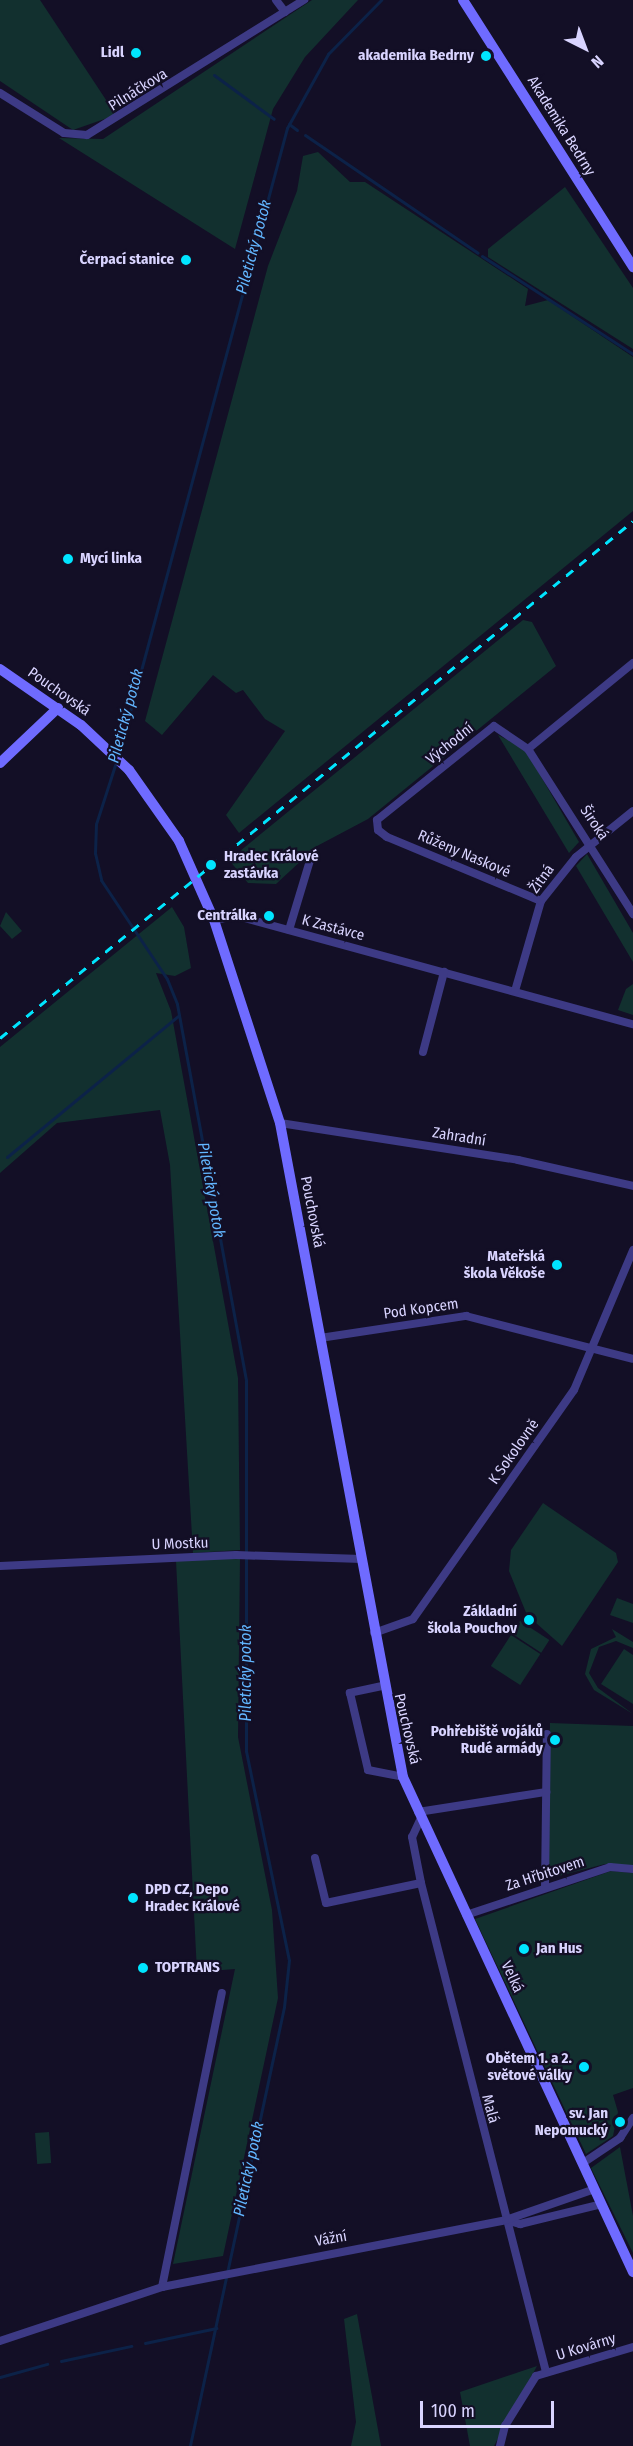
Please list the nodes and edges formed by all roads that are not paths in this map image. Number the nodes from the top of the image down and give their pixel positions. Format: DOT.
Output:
graph roads {
  1 [pos="276,0"];
  2 [pos="304,0"];
  3 [pos="463,0"];
  4 [pos="285,12"];
  5 [pos="0,93"];
  6 [pos="633,267"];
  7 [pos="633,663"];
  8 [pos="0,669"];
  9 [pos="58,708"];
  10 [pos="528,749"];
  11 [pos="0,763"];
  12 [pos="633,811"];
  13 [pos="378,830"];
  14 [pos="592,844"];
  15 [pos="312,855"];
  16 [pos="541,901"];
  17 [pos="633,914"];
  18 [pos="214,920"];
  19 [pos="289,930"];
  20 [pos="444,972"];
  21 [pos="515,991"];
  22 [pos="633,1024"];
  23 [pos="423,1052"];
  24 [pos="280,1124"];
  25 [pos="633,1186"];
  26 [pos="633,1250"];
  27 [pos="320,1338"];
  28 [pos="593,1351"];
  29 [pos="633,1359"];
  30 [pos="362,1559"];
  31 [pos="0,1566"];
  32 [pos="374,1633"];
  33 [pos="382,1686"];
  34 [pos="547,1734"];
  35 [pos="403,1777"];
  36 [pos="546,1792"];
  37 [pos="420,1815"];
  38 [pos="315,1858"];
  39 [pos="633,1869"];
  40 [pos="421,1883"];
  41 [pos="545,1888"];
  42 [pos="466,1915"];
  43 [pos="222,1993"];
  44 [pos="633,2118"];
  45 [pos="583,2163"];
  46 [pos="595,2189"];
  47 [pos="602,2204"];
  48 [pos="506,2220"];
  49 [pos="632,2268"];
  50 [pos="162,2287"];
  51 [pos="0,2341"];
  52 [pos="633,2347"];
  53 [pos="546,2372"];
  54 [pos="500,2446"];
  1 -- 4 [label="street"];
  2 -- 4 [label="street, Pilnáčkova"];
  3 -- 6 [label="street, Akademika Bedrny"];
  4 -- 5 [label="street, Pilnáčkova"];
  7 -- 10 [label="street"];
  8 -- 9 [label="street, Pouchovská"];
  9 -- 11 [label="street"];
  9 -- 18 [label="street, Pouchovská"];
  10 -- 13 [label="street, Východní"];
  10 -- 14 [label="street, Široká"];
  12 -- 14 [label="street, Žitná"];
  13 -- 16 [label="street, Růženy Naskové"];
  14 -- 16 [label="street, Žitná"];
  14 -- 17 [label="street, Široká"];
  15 -- 19 [label="street"];
  16 -- 21 [label="street, Žitná"];
  18 -- 19 [label="street, K Zastávce"];
  18 -- 24 [label="street, Pouchovská"];
  19 -- 20 [label="street, K Zastávce"];
  20 -- 21 [label="street, K Zastávce"];
  20 -- 23 [label="street"];
  21 -- 22 [label="street, K Zastávce"];
  24 -- 25 [label="street, Zahradní"];
  24 -- 27 [label="street, Pouchovská"];
  26 -- 28 [label="street, K Sokolovně"];
  27 -- 28 [label="street, Pod Kopcem"];
  27 -- 30 [label="street, Pouchovská"];
  28 -- 29 [label="street, Pod Kopcem"];
  28 -- 32 [label="street, K Sokolovně"];
  30 -- 31 [label="street, U Mostku"];
  30 -- 32 [label="street, Pouchovská"];
  32 -- 33 [label="street, Pouchovská"];
  33 -- 35 [label="street, Pouchovská"];
  33 -- 35 [label="street, Pouchovská"];
  34 -- 36 [label="street"];
  35 -- 37 [label="street, Pouchovská"];
  36 -- 37 [label="street"];
  36 -- 41 [label="street"];
  37 -- 40 [label="street, Malá"];
  37 -- 42 [label="street, Velká"];
  38 -- 40 [label="street"];
  39 -- 41 [label="street, Za Hřbitovem"];
  40 -- 48 [label="street, Malá"];
  41 -- 42 [label="street, Za Hřbitovem"];
  42 -- 45 [label="street, Velká"];
  43 -- 50 [label="street"];
  44 -- 45 [label="street"];
  45 -- 46 [label="street, Velká"];
  46 -- 47 [label="street, Velká"];
  46 -- 48 [label="street, Vážní"];
  47 -- 48 [label="street, Vážní"];
  47 -- 49 [label="street, Velká"];
  48 -- 50 [label="street, Vážní"];
  48 -- 53 [label="street, Malá"];
  50 -- 51 [label="street, Vážní"];
  52 -- 53 [label="street, U Kovárny"];
  53 -- 54 [label="street"];
}
